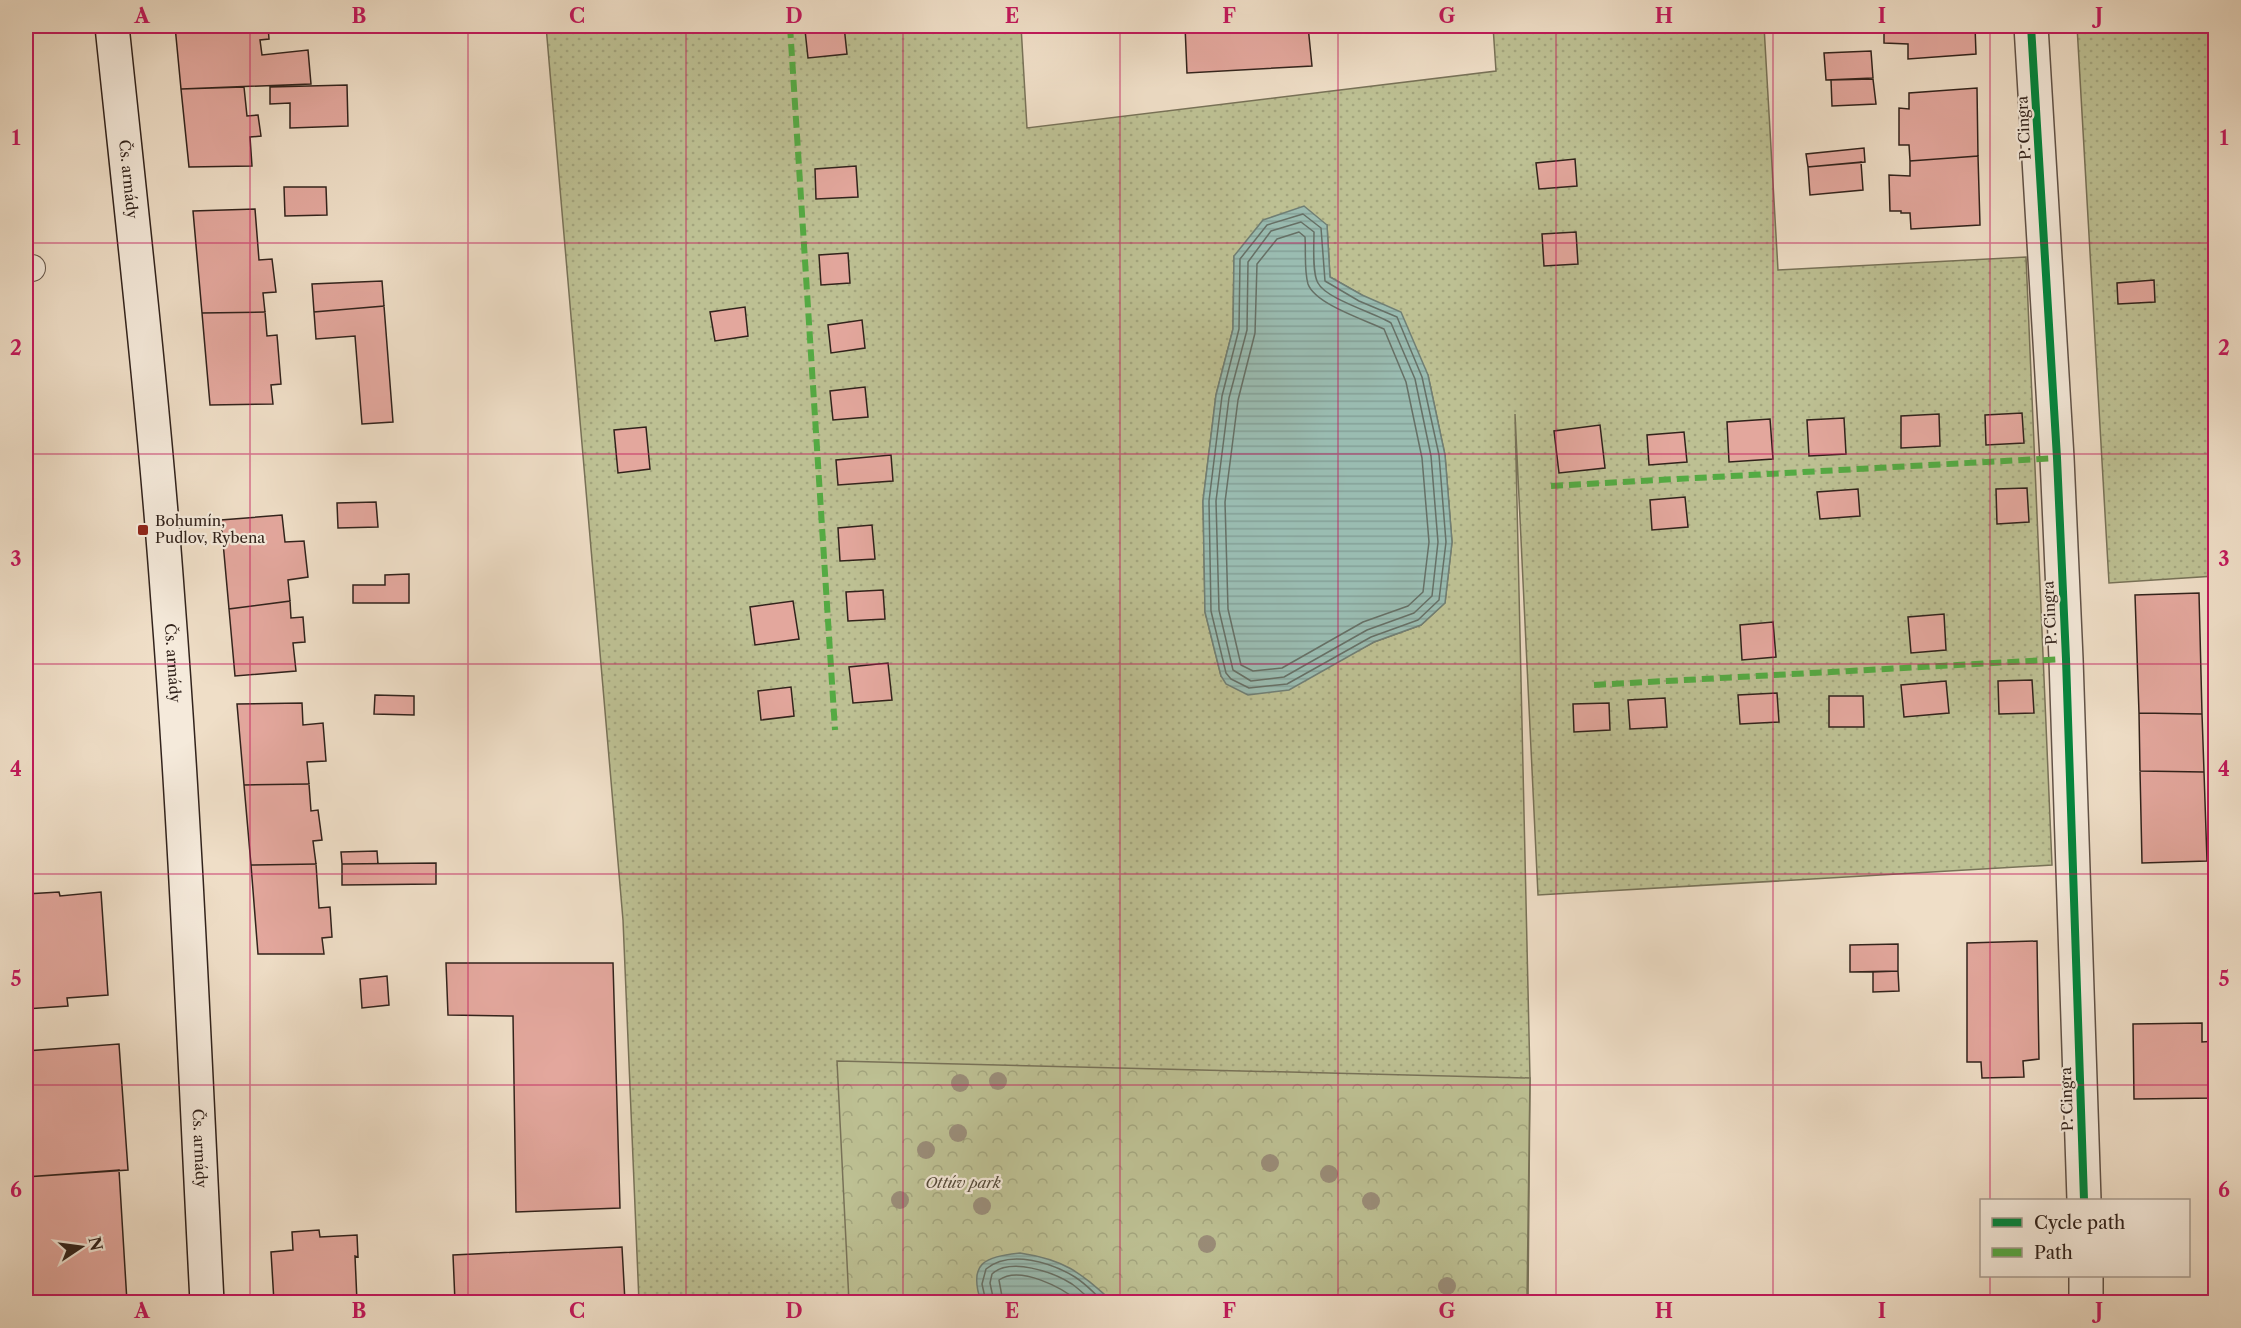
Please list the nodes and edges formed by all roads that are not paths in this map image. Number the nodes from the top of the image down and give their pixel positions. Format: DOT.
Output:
graph roads {
  1 [pos="112,26"];
  2 [pos="2031,26"];
  3 [pos="2084,1199"];
  4 [pos="2086,1277"];
  5 [pos="207,1302"];
  6 [pos="2086,1302"];
  1 -- 5 [label="main road, Čs. armády"];
  2 -- 3 [label="main road, P. Cingra"];
  4 -- 6 [label="main road"];
}
